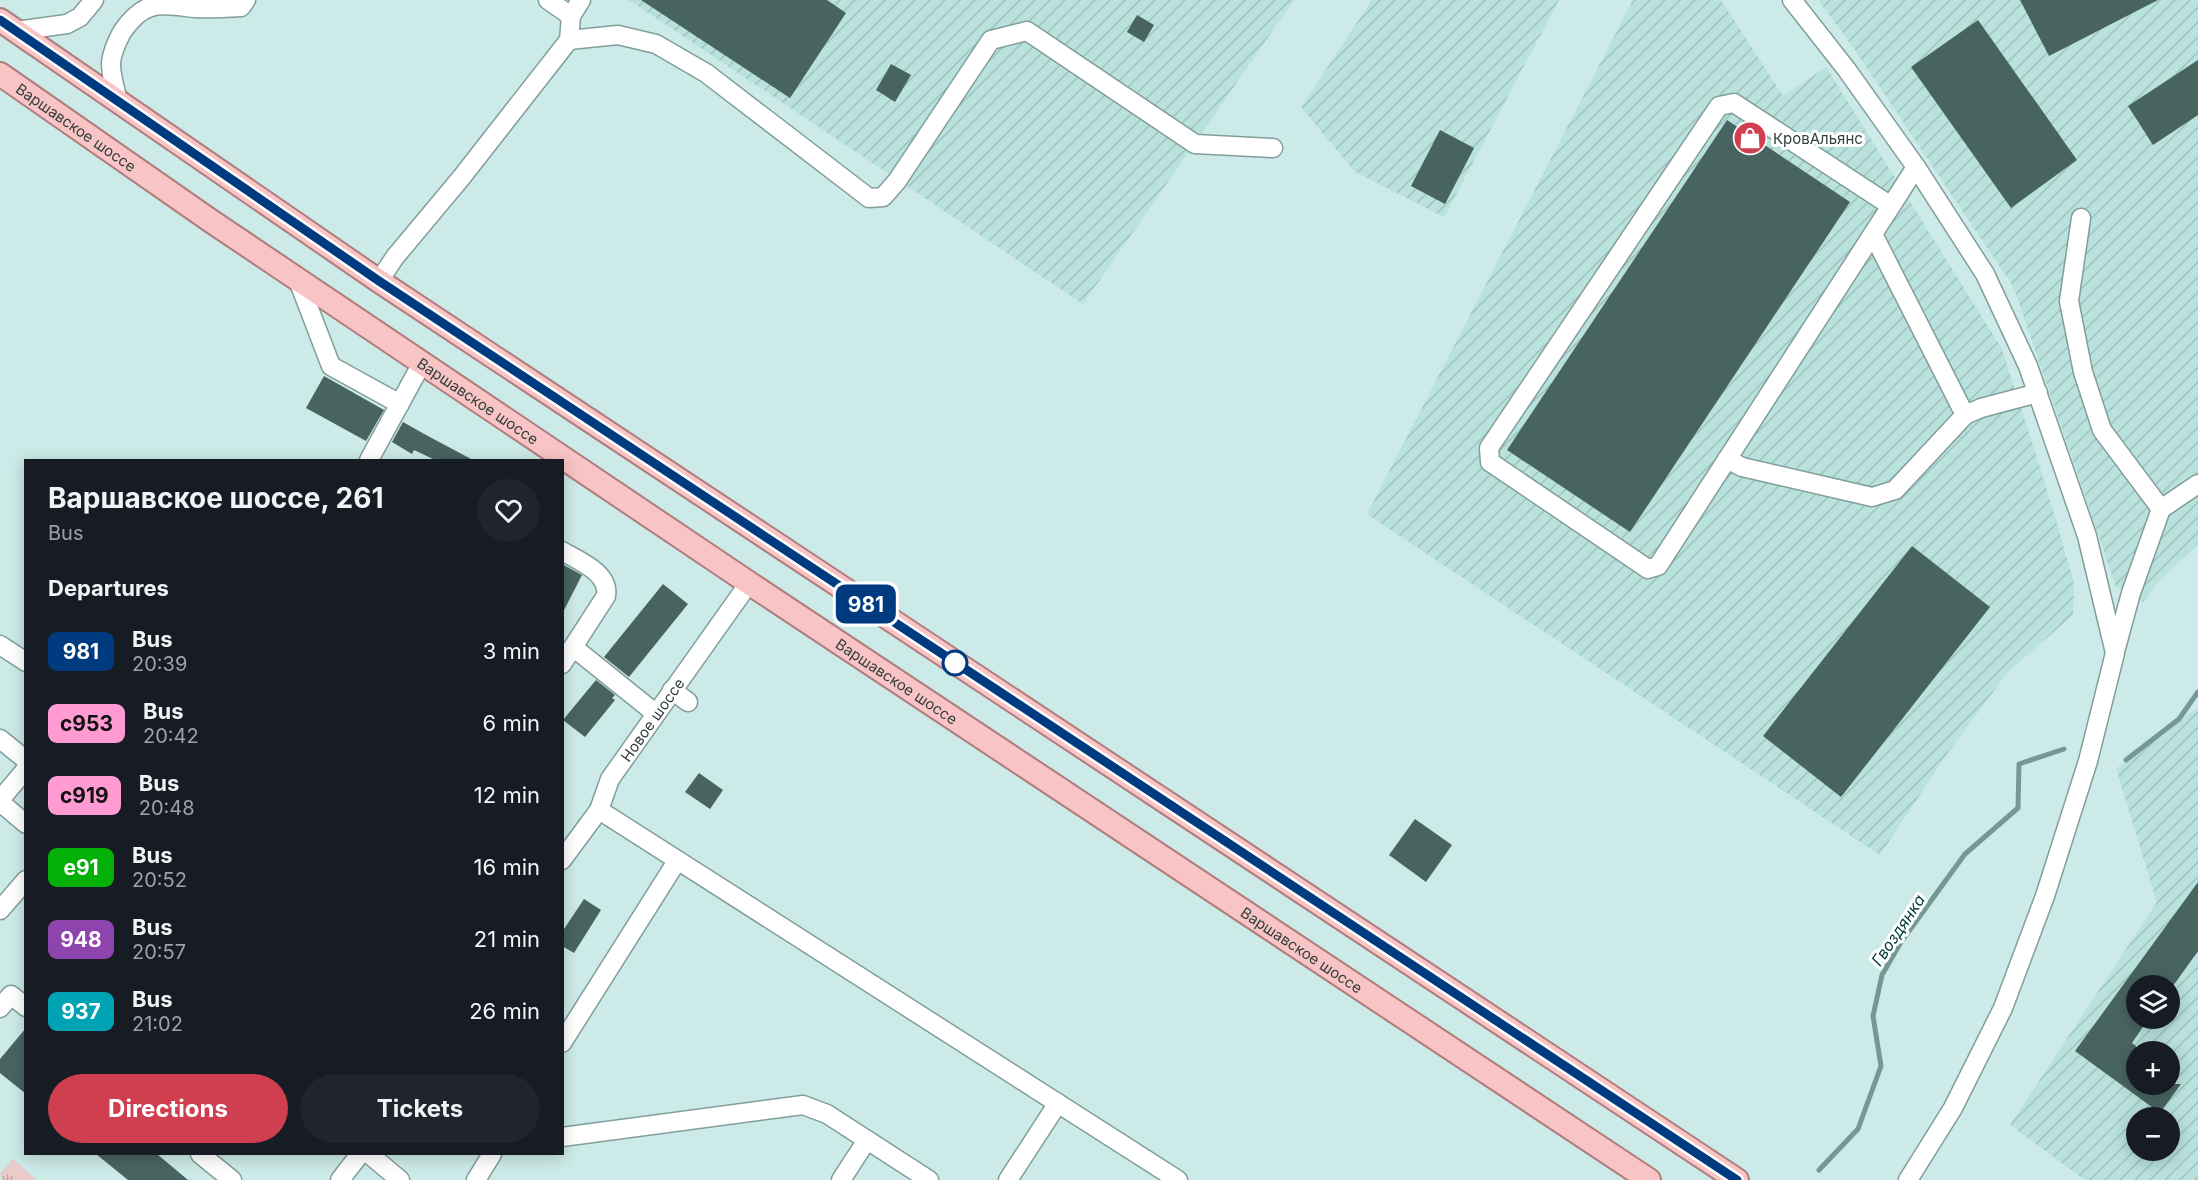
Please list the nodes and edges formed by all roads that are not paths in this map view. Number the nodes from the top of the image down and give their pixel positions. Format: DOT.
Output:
graph roads {
  1 [pos="94,0"];
  2 [pos="246,0"];
  3 [pos="548,0"];
  4 [pos="581,0"];
  5 [pos="1792,0"];
  6 [pos="570,15"];
  7 [pos="8,25"];
  8 [pos="568,40"];
  9 [pos="0,74"];
  10 [pos="118,102"];
  11 [pos="1273,148"];
  12 [pos="1917,167"];
  13 [pos="1891,206"];
  14 [pos="2081,218"];
  15 [pos="1873,234"];
  16 [pos="298,280"];
  17 [pos="379,281"];
  18 [pos="422,363"];
  19 [pos="2038,393"];
  20 [pos="399,404"];
  21 [pos="1965,415"];
  22 [pos="372,459"];
  23 [pos="1727,459"];
  24 [pos="2198,484"];
  25 [pos="2161,509"];
  26 [pos="564,552"];
  27 [pos="749,583"];
  28 [pos="0,645"];
  29 [pos="573,647"];
  30 [pos="2115,653"];
  31 [pos="24,661"];
  32 [pos="564,661"];
  33 [pos="672,690"];
  34 [pos="688,702"];
  35 [pos="655,713"];
  36 [pos="0,739"];
  37 [pos="24,758"];
  38 [pos="24,771"];
  39 [pos="0,801"];
  40 [pos="599,810"];
  41 [pos="24,822"];
  42 [pos="564,856"];
  43 [pos="677,861"];
  44 [pos="24,882"];
  45 [pos="0,910"];
  46 [pos="24,1005"];
  47 [pos="0,1008"];
  48 [pos="564,1039"];
  49 [pos="1058,1103"];
  50 [pos="564,1137"];
  51 [pos="867,1140"];
  52 [pos="202,1155"];
  53 [pos="359,1155"];
  54 [pos="370,1155"];
  55 [pos="491,1155"];
  56 [pos="232,1180"];
  57 [pos="340,1180"];
  58 [pos="400,1180"];
  59 [pos="476,1180"];
  60 [pos="841,1180"];
  61 [pos="929,1180"];
  62 [pos="1008,1180"];
  63 [pos="1178,1180"];
  64 [pos="1649,1180"];
  65 [pos="1737,1180"];
  66 [pos="1908,1180"];
  1 -- 7 [label="street"];
  2 -- 10 [label="street"];
  3 -- 6 [label="street"];
  4 -- 6 [label="street"];
  5 -- 12 [label="street"];
  6 -- 8 [label="street"];
  7 -- 10 [label="main road"];
  8 -- 11 [label="street"];
  8 -- 17 [label="street"];
  9 -- 16 [label="main road, Варшавское шоссе"];
  10 -- 17 [label="main road"];
  12 -- 13 [label="street"];
  12 -- 19 [label="street"];
  13 -- 15 [label="street"];
  13 -- 23 [label="street"];
  14 -- 25 [label="street"];
  15 -- 21 [label="street"];
  15 -- 23 [label="street"];
  16 -- 18 [label="main road, Варшавское шоссе"];
  16 -- 20 [label="street"];
  17 -- 65 [label="main road"];
  18 -- 20 [label="street"];
  18 -- 27 [label="main road, Варшавское шоссе"];
  19 -- 21 [label="street"];
  19 -- 30 [label="street"];
  20 -- 22 [label="street"];
  21 -- 23 [label="street"];
  24 -- 25 [label="street"];
  25 -- 30 [label="street"];
  26 -- 29 [label="street"];
  27 -- 33 [label="street, Новое шоссе"];
  27 -- 64 [label="main road, Варшавское шоссе"];
  28 -- 31 [label="street"];
  29 -- 32 [label="street"];
  29 -- 35 [label="street"];
  30 -- 66 [label="street"];
  33 -- 34 [label="street"];
  33 -- 35 [label="street, Новое шоссе"];
  35 -- 40 [label="street, Новое шоссе"];
  36 -- 37 [label="street"];
  38 -- 39 [label="street"];
  39 -- 41 [label="street"];
  40 -- 42 [label="street, Новое шоссе"];
  40 -- 43 [label="street"];
  43 -- 48 [label="street"];
  43 -- 49 [label="street"];
  44 -- 45 [label="street"];
  46 -- 47 [label="street"];
  49 -- 62 [label="street"];
  49 -- 63 [label="street"];
  50 -- 51 [label="street"];
  51 -- 60 [label="street"];
  51 -- 61 [label="street"];
  52 -- 56 [label="street"];
  53 -- 57 [label="street"];
  54 -- 58 [label="street"];
  55 -- 59 [label="street"];
}
